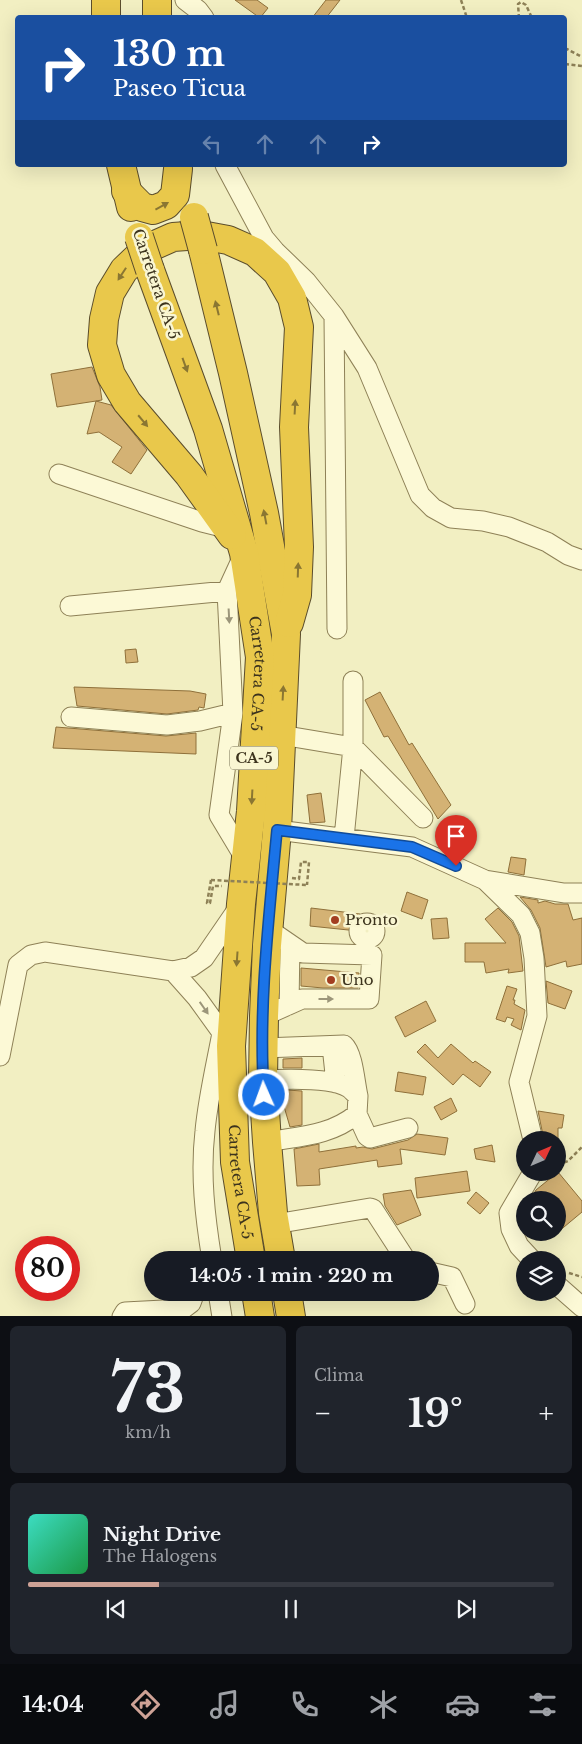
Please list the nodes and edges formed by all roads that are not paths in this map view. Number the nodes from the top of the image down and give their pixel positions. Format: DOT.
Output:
graph roads {
  1 [pos="106,0"];
  2 [pos="157,0"];
  3 [pos="106,15"];
  4 [pos="157,15"];
  5 [pos="178,167"];
  6 [pos="227,167"];
  7 [pos="124,178"];
  8 [pos="251,236"];
  9 [pos="334,316"];
  10 [pos="59,474"];
  11 [pos="226,528"];
  12 [pos="244,553"];
  13 [pos="582,560"];
  14 [pos="227,590"];
  15 [pos="70,606"];
  16 [pos="337,629"];
  17 [pos="286,634"];
  18 [pos="352,681"];
  19 [pos="233,713"];
  20 [pos="71,717"];
  21 [pos="281,735"];
  22 [pos="353,747"];
  23 [pos="423,818"];
  24 [pos="277,830"];
  25 [pos="344,838"];
  26 [pos="246,860"];
  27 [pos="485,880"];
  28 [pos="582,893"];
  29 [pos="241,904"];
  30 [pos="279,937"];
  31 [pos="174,971"];
  32 [pos="288,1005"];
  33 [pos="264,1016"];
  34 [pos="226,1040"];
  35 [pos="332,1046"];
  36 [pos="264,1048"];
  37 [pos="0,1056"];
  38 [pos="263,1080"];
  39 [pos="336,1083"];
  40 [pos="357,1105"];
  41 [pos="408,1128"];
  42 [pos="531,1131"];
  43 [pos="267,1142"];
  44 [pos="528,1181"];
  45 [pos="206,1222"];
  46 [pos="275,1224"];
  47 [pos="201,1251"];
  48 [pos="211,1251"];
  49 [pos="249,1251"];
  50 [pos="280,1251"];
  51 [pos="400,1251"];
  52 [pos="524,1251"];
  53 [pos="439,1274"];
  54 [pos="566,1293"];
  55 [pos="191,1301"];
  56 [pos="220,1301"];
  57 [pos="258,1301"];
  58 [pos="288,1301"];
  59 [pos="465,1304"];
  60 [pos="582,1307"];
  61 [pos="122,1316"];
  62 [pos="222,1316"];
  63 [pos="260,1316"];
  64 [pos="291,1316"];
  1 -- 3 [label="highway"];
  2 -- 4 [label="highway"];
  7 -- 5 [label="highway, one-way"];
  17 -- 5 [label="highway, Carretera CA-5 / CA-5, one-way, bridge"];
  6 -- 8 [label="street"];
  7 -- 12 [label="highway, Carretera CA-5 / CA-5, one-way, bridge"];
  8 -- 9 [label="street"];
  8 -- 11 [label="highway, one-way"];
  17 -- 8 [label="highway, one-way"];
  9 -- 13 [label="street"];
  9 -- 16 [label="street"];
  10 -- 11 [label="street"];
  11 -- 12 [label="highway"];
  12 -- 14 [label="street"];
  12 -- 26 [label="highway, Carretera CA-5 / CA-5, one-way"];
  14 -- 15 [label="street"];
  14 -- 19 [label="street, one-way"];
  21 -- 17 [label="highway, Carretera CA-5 / CA-5, one-way"];
  18 -- 22 [label="street"];
  19 -- 20 [label="street"];
  19 -- 26 [label="street"];
  21 -- 22 [label="street"];
  21 -- 24 [label="highway, Carretera CA-5 / CA-5"];
  22 -- 23 [label="street"];
  22 -- 25 [label="street"];
  24 -- 25 [label="street"];
  24 -- 30 [label="highway, Carretera CA-5 / CA-5"];
  25 -- 27 [label="street"];
  26 -- 29 [label="highway, Carretera CA-5 / CA-5"];
  27 -- 28 [label="street"];
  27 -- 42 [label="street"];
  29 -- 31 [label="street"];
  29 -- 34 [label="highway, Carretera CA-5 / CA-5, one-way"];
  30 -- 32 [label="street"];
  32 -- 30 [label="street, one-way"];
  30 -- 33 [label="highway, Carretera CA-5 / CA-5"];
  31 -- 34 [label="street, one-way"];
  31 -- 37 [label="street"];
  32 -- 33 [label="street"];
  33 -- 36 [label="highway, Carretera CA-5 / CA-5"];
  34 -- 45 [label="street"];
  34 -- 49 [label="highway, Carretera CA-5 / CA-5"];
  35 -- 36 [label="street"];
  35 -- 39 [label="street"];
  35 -- 40 [label="street"];
  36 -- 38 [label="highway, Carretera CA-5 / CA-5"];
  38 -- 39 [label="street"];
  38 -- 43 [label="highway, Carretera CA-5 / CA-5"];
  39 -- 40 [label="street"];
  40 -- 41 [label="street"];
  40 -- 43 [label="street"];
  43 -- 46 [label="highway, Carretera CA-5 / CA-5"];
  44 -- 52 [label="street"];
  45 -- 47 [label="street"];
  45 -- 48 [label="street"];
  46 -- 50 [label="highway, Carretera CA-5 / CA-5"];
  46 -- 51 [label="street"];
  53 -- 59 [label="street"];
  54 -- 60 [label="street"];
  55 -- 61 [label="street"];
  56 -- 62 [label="street"];
  57 -- 63 [label="highway"];
  58 -- 64 [label="highway"];
}
